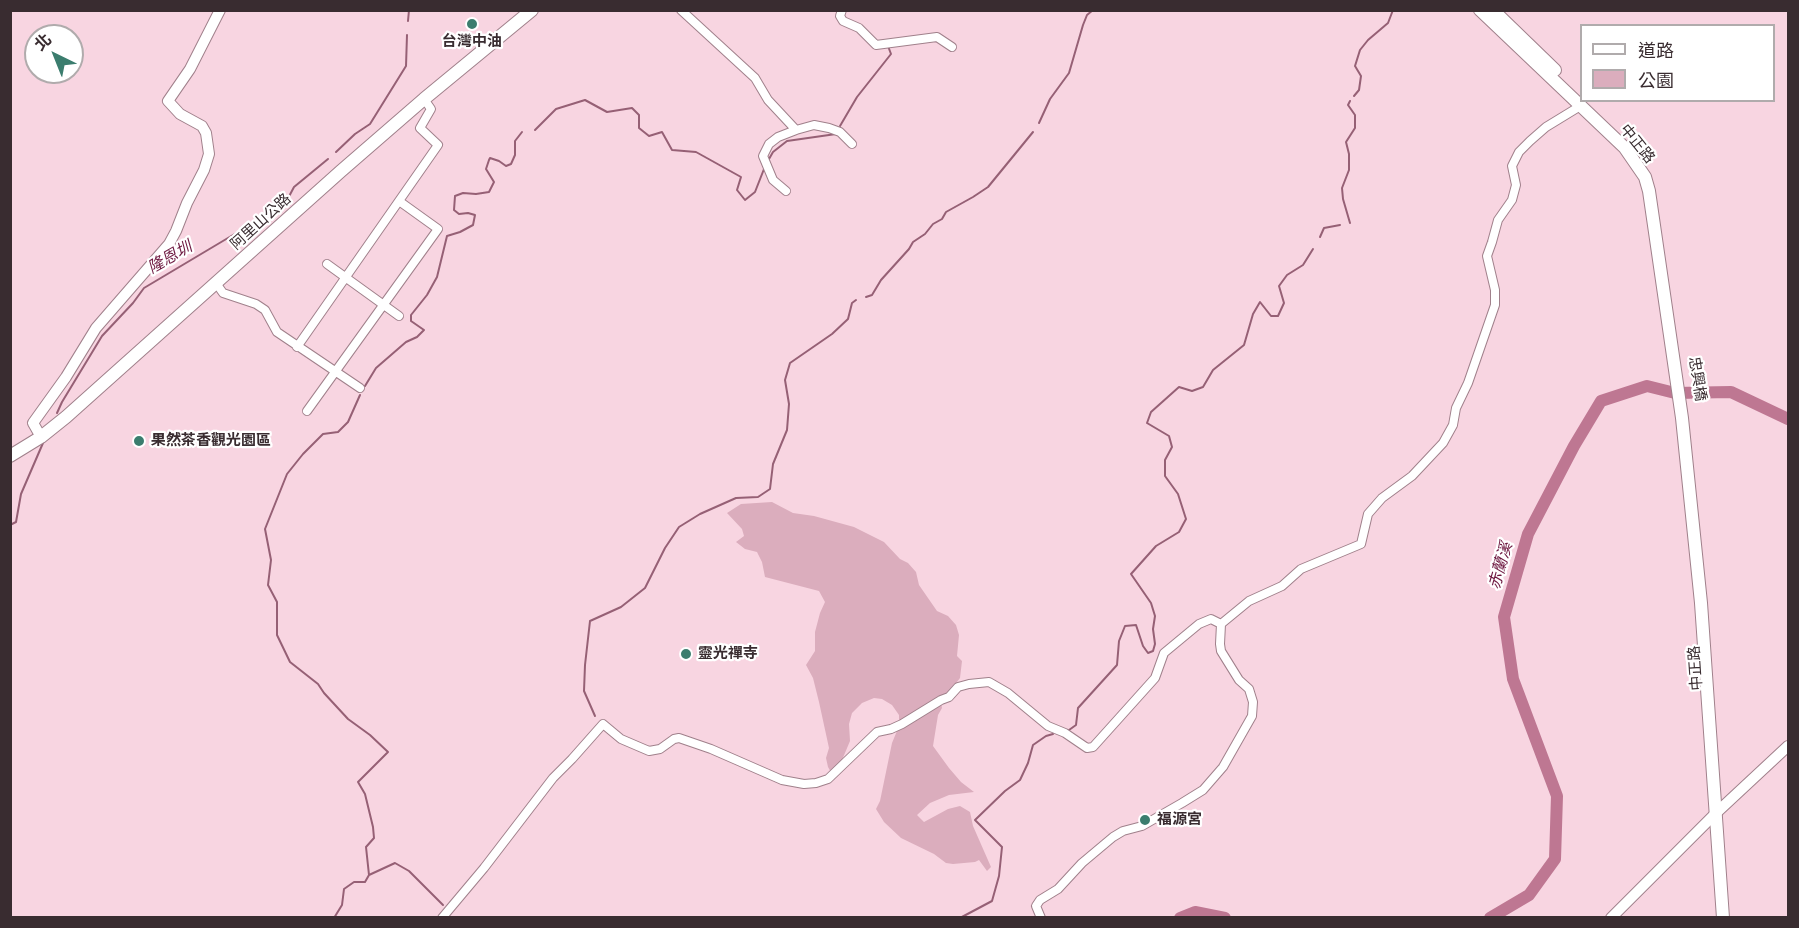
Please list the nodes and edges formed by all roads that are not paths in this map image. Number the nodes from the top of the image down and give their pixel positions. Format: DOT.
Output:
graph roads {
  1 [pos="220,10"];
  2 [pos="532,10"];
  3 [pos="681,10"];
  4 [pos="842,10"];
  5 [pos="1480,10"];
  6 [pos="1493,10"];
  7 [pos="952,47"];
  8 [pos="1580,98"];
  9 [pos="1580,98"];
  10 [pos="424,99"];
  11 [pos="1582,102"];
  12 [pos="1584,102"];
  13 [pos="796,130"];
  14 [pos="852,144"];
  15 [pos="786,191"];
  16 [pos="399,201"];
  17 [pos="327,264"];
  18 [pos="346,278"];
  19 [pos="216,283"];
  20 [pos="384,305"];
  21 [pos="399,316"];
  22 [pos="297,347"];
  23 [pos="1674,347"];
  24 [pos="336,371"];
  25 [pos="360,388"];
  26 [pos="307,411"];
  27 [pos="1685,418"];
  28 [pos="41,437"];
  29 [pos="10,456"];
  30 [pos="1221,624"];
  31 [pos="1788,746"];
  32 [pos="1718,812"];
  33 [pos="442,918"];
  34 [pos="1041,918"];
  35 [pos="1611,918"];
  36 [pos="1723,918"];
  37 [pos="1728,918"];
  1 -- 28 [label="street"];
  2 -- 10 [label="main road, 阿里山公路"];
  3 -- 13 [label="street"];
  4 -- 7 [label="street"];
  5 -- 8 [label="main road, 中正路"];
  6 -- 9 [label="main road, 中正路"];
  10 -- 16 [label="street"];
  10 -- 19 [label="main road, 阿里山公路"];
  11 -- 30 [label="street"];
  12 -- 23 [label="main road, 中正路"];
  13 -- 14 [label="street"];
  13 -- 15 [label="street"];
  16 -- 18 [label="street"];
  16 -- 20 [label="street"];
  17 -- 18 [label="street"];
  18 -- 20 [label="street"];
  18 -- 22 [label="street"];
  19 -- 22 [label="street"];
  19 -- 28 [label="main road, 阿里山公路"];
  20 -- 21 [label="street"];
  20 -- 24 [label="street"];
  22 -- 24 [label="street"];
  23 -- 27 [label="main road, 忠興橋"];
  24 -- 25 [label="street"];
  24 -- 26 [label="street"];
  27 -- 32 [label="main road, 中正路"];
  28 -- 29 [label="main road, 阿里山公路"];
  30 -- 33 [label="street"];
  30 -- 34 [label="street"];
  31 -- 32 [label="street"];
  32 -- 35 [label="street"];
  32 -- 36 [label="main road, 中正路"];
  32 -- 37 [label="main road, 中正路"];
}
